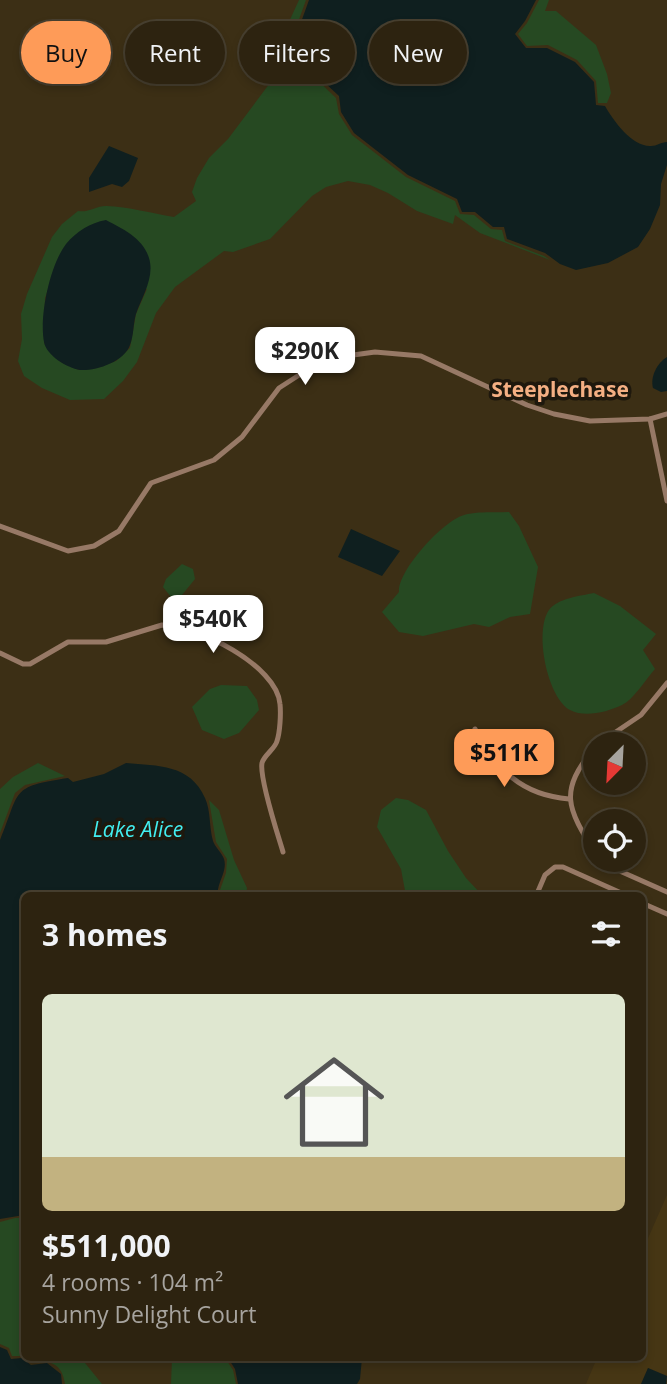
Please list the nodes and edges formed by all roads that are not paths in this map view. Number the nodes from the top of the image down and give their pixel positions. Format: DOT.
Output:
graph roads {
  1 [pos="667,414"];
  2 [pos="650,419"];
  3 [pos="667,501"];
  4 [pos="0,526"];
  5 [pos="0,653"];
  6 [pos="667,682"];
  7 [pos="475,729"];
  8 [pos="616,732"];
  9 [pos="583,763"];
  10 [pos="569,799"];
  11 [pos="583,833"];
  12 [pos="283,852"];
  13 [pos="622,872"];
  14 [pos="538,892"];
  15 [pos="619,892"];
  16 [pos="667,892"];
  17 [pos="646,905"];
  18 [pos="667,914"];
  1 -- 2 [label="street"];
  2 -- 3 [label="street"];
  2 -- 4 [label="street"];
  5 -- 12 [label="street"];
  6 -- 8 [label="street"];
  7 -- 10 [label="street"];
  9 -- 10 [label="street"];
  10 -- 11 [label="street"];
  13 -- 16 [label="street"];
  14 -- 15 [label="street"];
  17 -- 18 [label="street"];
}
